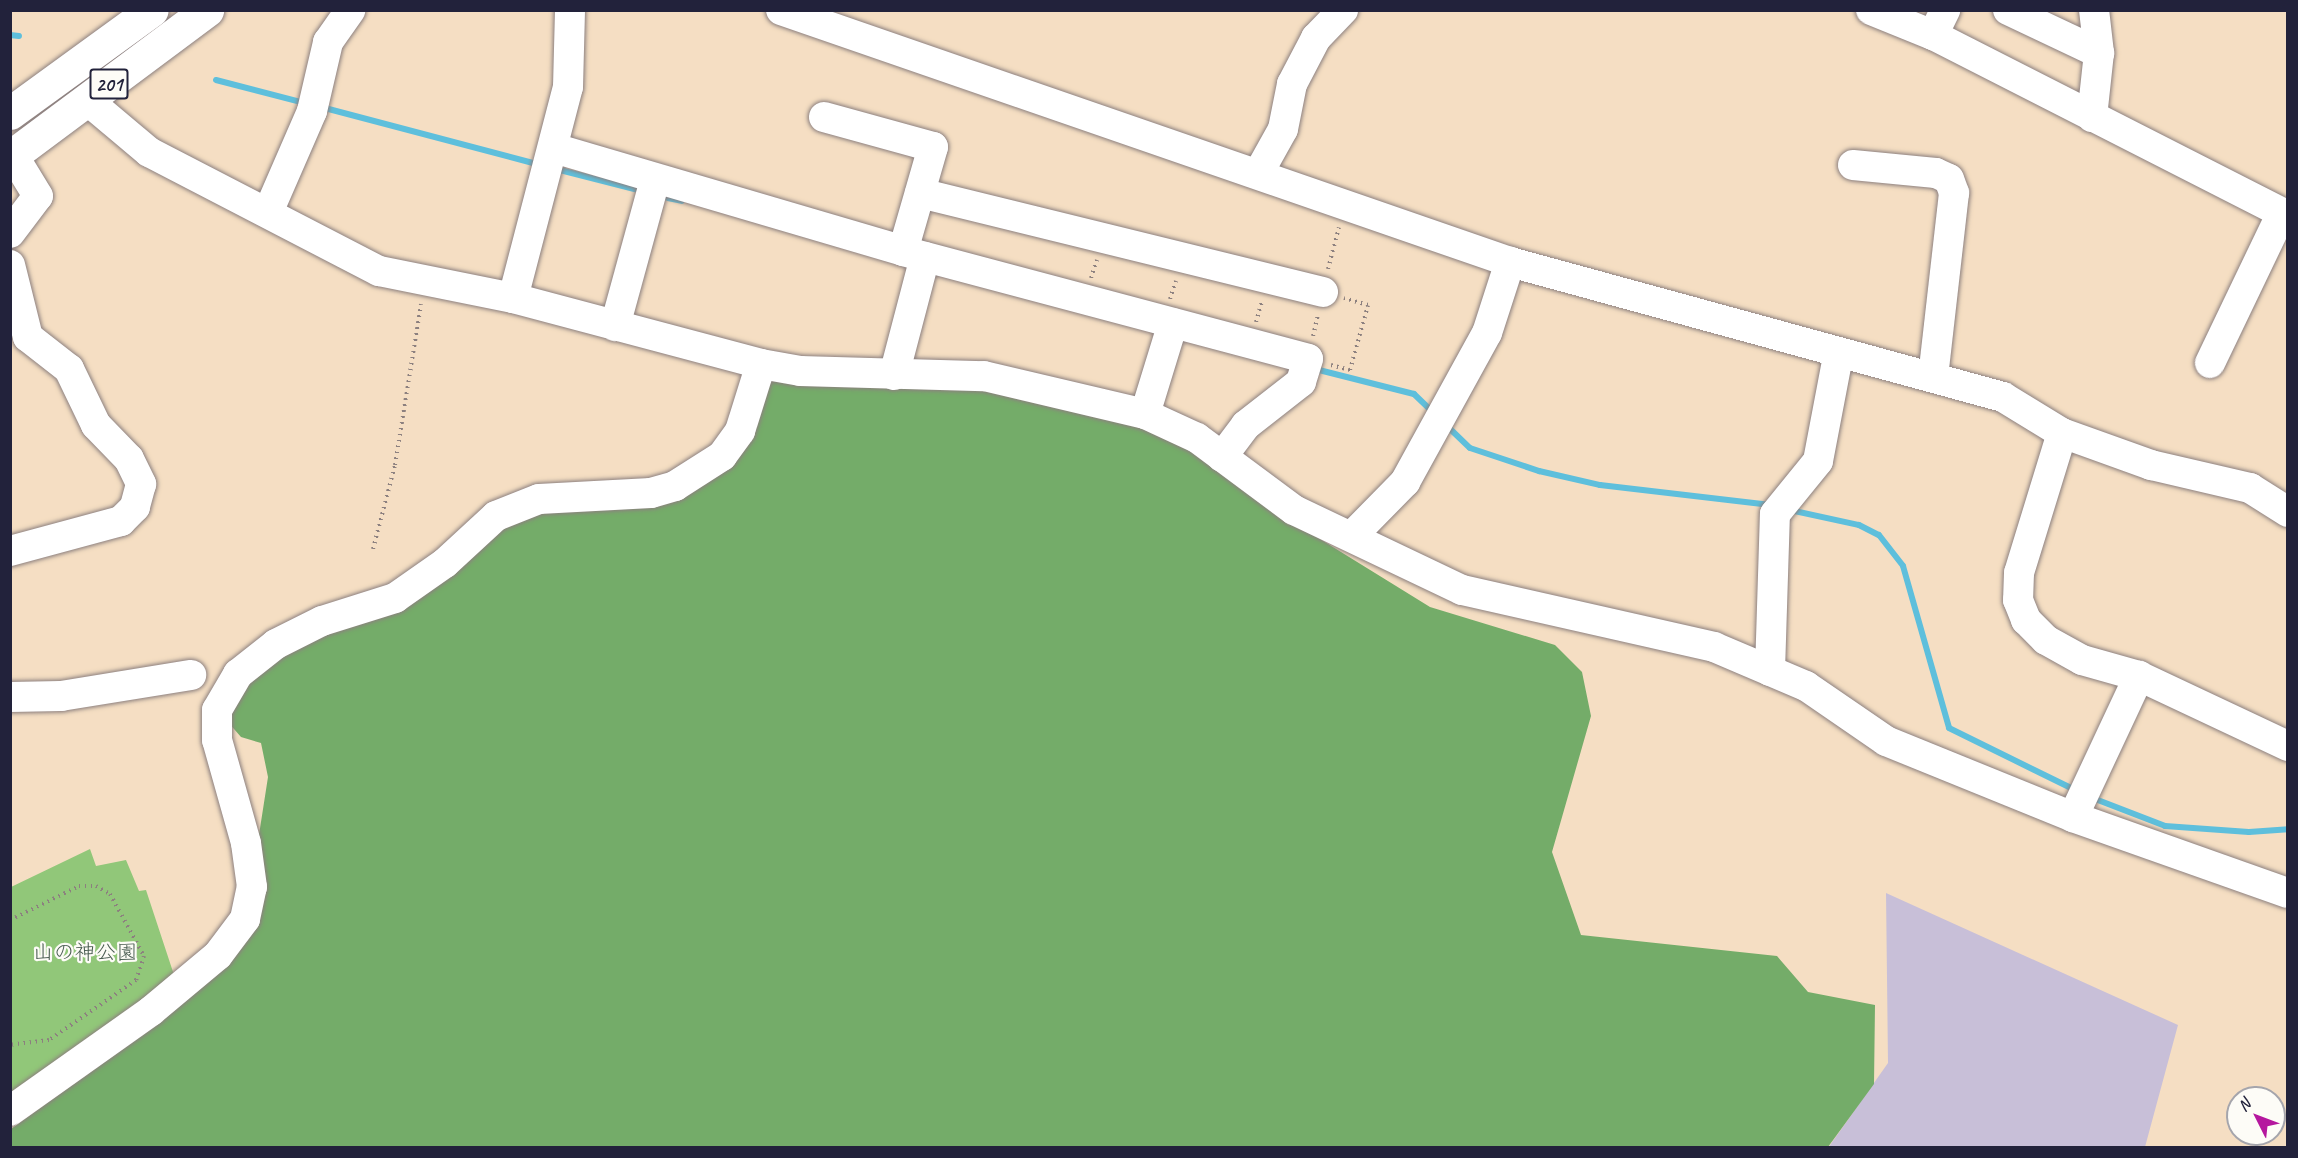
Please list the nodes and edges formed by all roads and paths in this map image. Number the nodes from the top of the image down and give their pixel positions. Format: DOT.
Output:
graph roads {
  1 [pos="152,10"];
  2 [pos="207,10"];
  3 [pos="350,10"];
  4 [pos="570,10"];
  5 [pos="781,10"];
  6 [pos="1343,10"];
  7 [pos="1871,10"];
  8 [pos="2008,10"];
  9 [pos="2094,10"];
  10 [pos="1939,23"];
  11 [pos="2099,53"];
  12 [pos="87,100"];
  13 [pos="10,113"];
  14 [pos="824,117"];
  15 [pos="2092,117"];
  16 [pos="12,156"];
  17 [pos="551,159"];
  18 [pos="1853,165"];
  19 [pos="1258,174"];
  20 [pos="655,180"];
  21 [pos="920,193"];
  22 [pos="1346,205"];
  23 [pos="269,210"];
  24 [pos="2284,215"];
  25 [pos="10,232"];
  26 [pos="1103,237"];
  27 [pos="1182,257"];
  28 [pos="916,258"];
  29 [pos="1510,262"];
  30 [pos="10,265"];
  31 [pos="1268,279"];
  32 [pos="424,282"];
  33 [pos="1323,292"];
  34 [pos="513,298"];
  35 [pos="1085,299"];
  36 [pos="615,326"];
  37 [pos="1169,327"];
  38 [pos="1251,343"];
  39 [pos="1838,356"];
  40 [pos="2210,363"];
  41 [pos="761,364"];
  42 [pos="1305,367"];
  43 [pos="894,375"];
  44 [pos="1933,376"];
  45 [pos="1145,414"];
  46 [pos="2062,433"];
  47 [pos="1222,457"];
  48 [pos="2288,512"];
  49 [pos="1352,536"];
  50 [pos="372,549"];
  51 [pos="10,551"];
  52 [pos="1770,671"];
  53 [pos="191,675"];
  54 [pos="2139,676"];
  55 [pos="10,697"];
  56 [pos="2288,746"];
  57 [pos="2080,801"];
  58 [pos="2288,893"];
  59 [pos="10,920"];
  60 [pos="10,1045"];
  61 [pos="10,1111"];
  1 -- 13 [label="highway, 201"];
  2 -- 12 [label="highway, 201"];
  3 -- 23 [label="street"];
  4 -- 17 [label="street"];
  5 -- 19 [label="street"];
  6 -- 19 [label="street"];
  7 -- 10 [label="street"];
  8 -- 11 [label="street"];
  9 -- 11 [label="street"];
  10 -- 15 [label="street"];
  11 -- 15 [label="street"];
  12 -- 16 [label="highway, 201"];
  12 -- 23 [label="street"];
  14 -- 21 [label="street"];
  15 -- 24 [label="street"];
  16 -- 25 [label="street"];
  17 -- 20 [label="street"];
  17 -- 34 [label="street"];
  18 -- 44 [label="street"];
  19 -- 22 [label="street"];
  20 -- 28 [label="street"];
  20 -- 36 [label="street"];
  21 -- 26 [label="street"];
  21 -- 28 [label="street"];
  22 -- 29 [label="street"];
  22 -- 33 [label="path"];
  23 -- 32 [label="street"];
  24 -- 40 [label="street"];
  26 -- 27 [label="street"];
  26 -- 35 [label="path"];
  27 -- 31 [label="street"];
  27 -- 37 [label="path"];
  28 -- 35 [label="street"];
  28 -- 43 [label="street"];
  29 -- 39 [label="street"];
  29 -- 49 [label="street"];
  30 -- 51 [label="street"];
  31 -- 33 [label="street"];
  31 -- 38 [label="path"];
  32 -- 34 [label="street"];
  32 -- 50 [label="path"];
  33 -- 42 [label="path"];
  33 -- 42 [label="path"];
  34 -- 36 [label="street"];
  35 -- 37 [label="street"];
  36 -- 41 [label="street"];
  37 -- 38 [label="street"];
  37 -- 45 [label="street"];
  38 -- 42 [label="street"];
  39 -- 44 [label="street"];
  39 -- 52 [label="street"];
  41 -- 43 [label="street"];
  41 -- 61 [label="street"];
  42 -- 47 [label="street"];
  43 -- 45 [label="street"];
  44 -- 46 [label="street"];
  45 -- 47 [label="street"];
  46 -- 48 [label="street"];
  46 -- 54 [label="street"];
  47 -- 49 [label="street"];
  49 -- 52 [label="street"];
  52 -- 57 [label="street"];
  53 -- 55 [label="street"];
  54 -- 56 [label="street"];
  54 -- 57 [label="street"];
  57 -- 58 [label="street"];
  59 -- 60 [label="path"];
}
